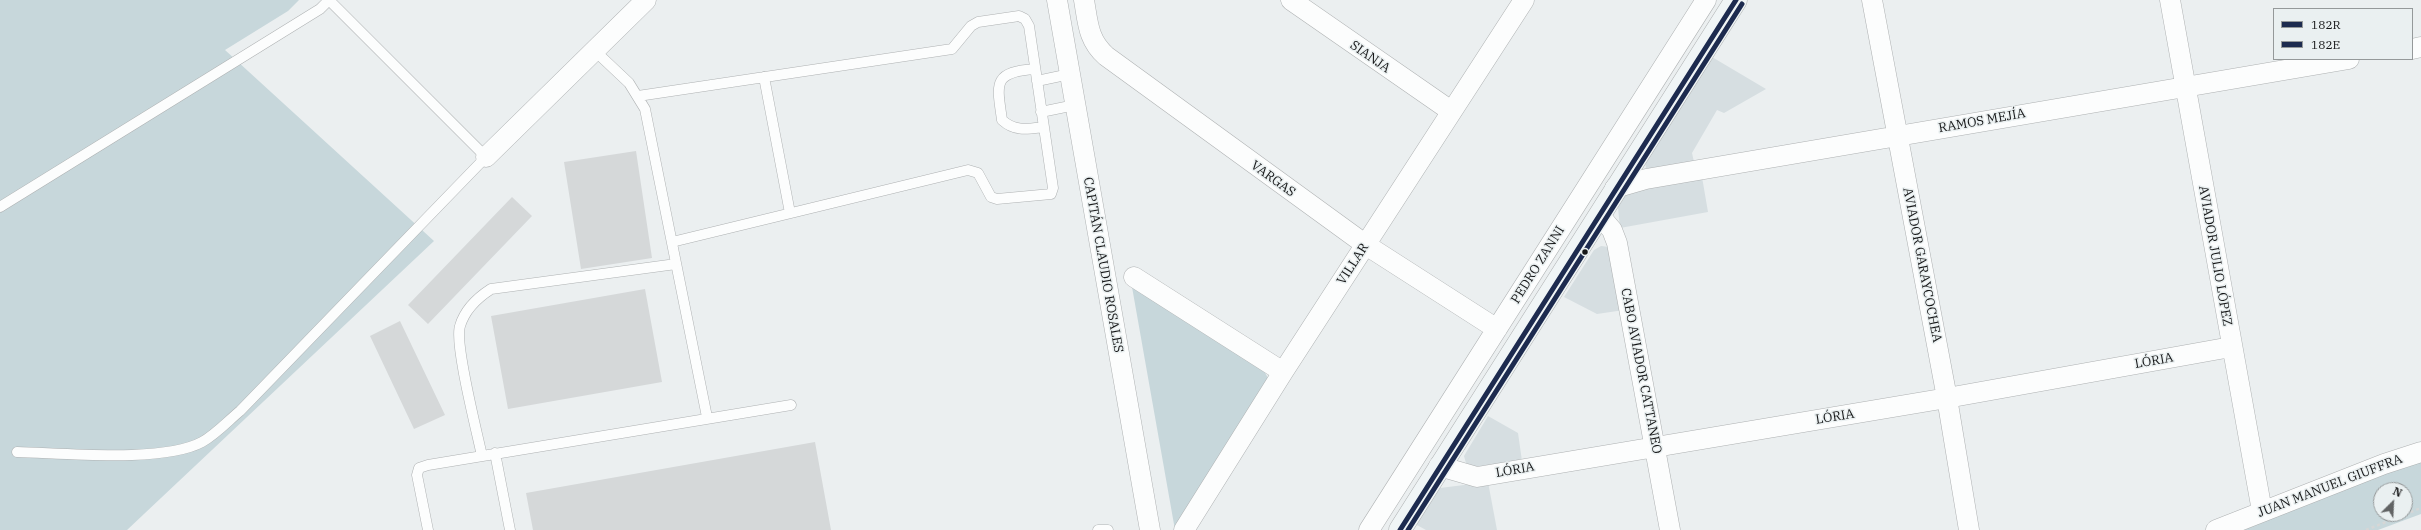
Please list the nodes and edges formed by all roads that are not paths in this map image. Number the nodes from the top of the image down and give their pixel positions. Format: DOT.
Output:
graph roads {
  1 [pos="329,0"];
  2 [pos="646,0"];
  3 [pos="1057,0"];
  4 [pos="1084,0"];
  5 [pos="1291,0"];
  6 [pos="1524,0"];
  7 [pos="1706,0"];
  8 [pos="1736,0"];
  9 [pos="1872,0"];
  10 [pos="2170,0"];
  11 [pos="594,50"];
  12 [pos="2343,60"];
  13 [pos="1035,68"];
  14 [pos="1070,74"];
  15 [pos="764,77"];
  16 [pos="1037,81"];
  17 [pos="2184,86"];
  18 [pos="638,96"];
  19 [pos="1075,105"];
  20 [pos="1451,111"];
  21 [pos="1041,112"];
  22 [pos="1044,127"];
  23 [pos="1898,136"];
  24 [pos="486,157"];
  25 [pos="1616,188"];
  26 [pos="0,207"];
  27 [pos="790,213"];
  28 [pos="1600,216"];
  29 [pos="672,242"];
  30 [pos="1366,245"];
  31 [pos="676,264"];
  32 [pos="1134,277"];
  33 [pos="1497,328"];
  34 [pos="2231,347"];
  35 [pos="1283,372"];
  36 [pos="1947,398"];
  37 [pos="791,405"];
  38 [pos="707,417"];
  39 [pos="1655,447"];
  40 [pos="17,452"];
  41 [pos="2421,452"];
  42 [pos="495,453"];
  43 [pos="482,456"];
  44 [pos="1439,466"];
  45 [pos="2262,511"];
  46 [pos="428,530"];
  47 [pos="510,530"];
  48 [pos="1098,530"];
  49 [pos="1108,530"];
  50 [pos="1150,530"];
  51 [pos="1184,530"];
  52 [pos="1369,530"];
  53 [pos="1400,530"];
  54 [pos="1670,530"];
  55 [pos="1969,530"];
  56 [pos="2216,530"];
  1 -- 24 [label="lane"];
  1 -- 26 [label="lane"];
  2 -- 11 [label="street"];
  3 -- 14 [label="street, CAPITÁN CLAUDIO ROSALES"];
  4 -- 30 [label="street, VARGAS"];
  5 -- 20 [label="street, SIANJA"];
  6 -- 20 [label="street, VILLAR"];
  7 -- 33 [label="street, PEDRO ZANNI"];
  8 -- 25 [label="street"];
  9 -- 23 [label="street, AVIADOR GARAYCOCHEA"];
  10 -- 17 [label="street, AVIADOR JULIO LÓPEZ"];
  11 -- 18 [label="lane"];
  11 -- 24 [label="street"];
  12 -- 17 [label="street, RAMOS MEJÍA"];
  13 -- 15 [label="lane"];
  13 -- 16 [label="lane"];
  13 -- 22 [label="lane"];
  14 -- 16 [label="lane"];
  14 -- 19 [label="street, CAPITÁN CLAUDIO ROSALES"];
  15 -- 18 [label="lane"];
  15 -- 27 [label="lane"];
  16 -- 21 [label="lane"];
  17 -- 23 [label="street, RAMOS MEJÍA"];
  17 -- 34 [label="street, AVIADOR JULIO LÓPEZ"];
  18 -- 29 [label="lane"];
  19 -- 21 [label="lane"];
  19 -- 50 [label="street, CAPITÁN CLAUDIO ROSALES"];
  20 -- 30 [label="street, VILLAR"];
  21 -- 22 [label="lane"];
  22 -- 27 [label="lane"];
  23 -- 25 [label="street, RAMOS MEJÍA"];
  23 -- 36 [label="street, AVIADOR GARAYCOCHEA"];
  24 -- 40 [label="lane"];
  25 -- 28 [label="street"];
  27 -- 29 [label="lane"];
  28 -- 39 [label="street, CABO AVIADOR CATTANEO"];
  28 -- 44 [label="street"];
  29 -- 31 [label="lane"];
  30 -- 33 [label="street, VARGAS"];
  30 -- 35 [label="street, VILLAR"];
  31 -- 38 [label="lane"];
  31 -- 43 [label="lane"];
  32 -- 35 [label="street"];
  33 -- 52 [label="street, PEDRO ZANNI"];
  34 -- 36 [label="street, LÓRIA"];
  34 -- 45 [label="street, AVIADOR JULIO LÓPEZ"];
  35 -- 51 [label="street, VILLAR"];
  36 -- 39 [label="street, LÓRIA"];
  36 -- 55 [label="street, AVIADOR GARAYCOCHEA"];
  37 -- 38 [label="lane"];
  38 -- 42 [label="lane"];
  39 -- 44 [label="street, LÓRIA"];
  39 -- 54 [label="street, CABO AVIADOR CATTANEO"];
  41 -- 45 [label="street, JUAN MANUEL GIUFFRA"];
  42 -- 43 [label="lane"];
  42 -- 47 [label="lane"];
  43 -- 46 [label="lane"];
  44 -- 53 [label="street"];
  45 -- 56 [label="street, JUAN MANUEL GIUFFRA"];
  48 -- 49 [label="lane"];
}
